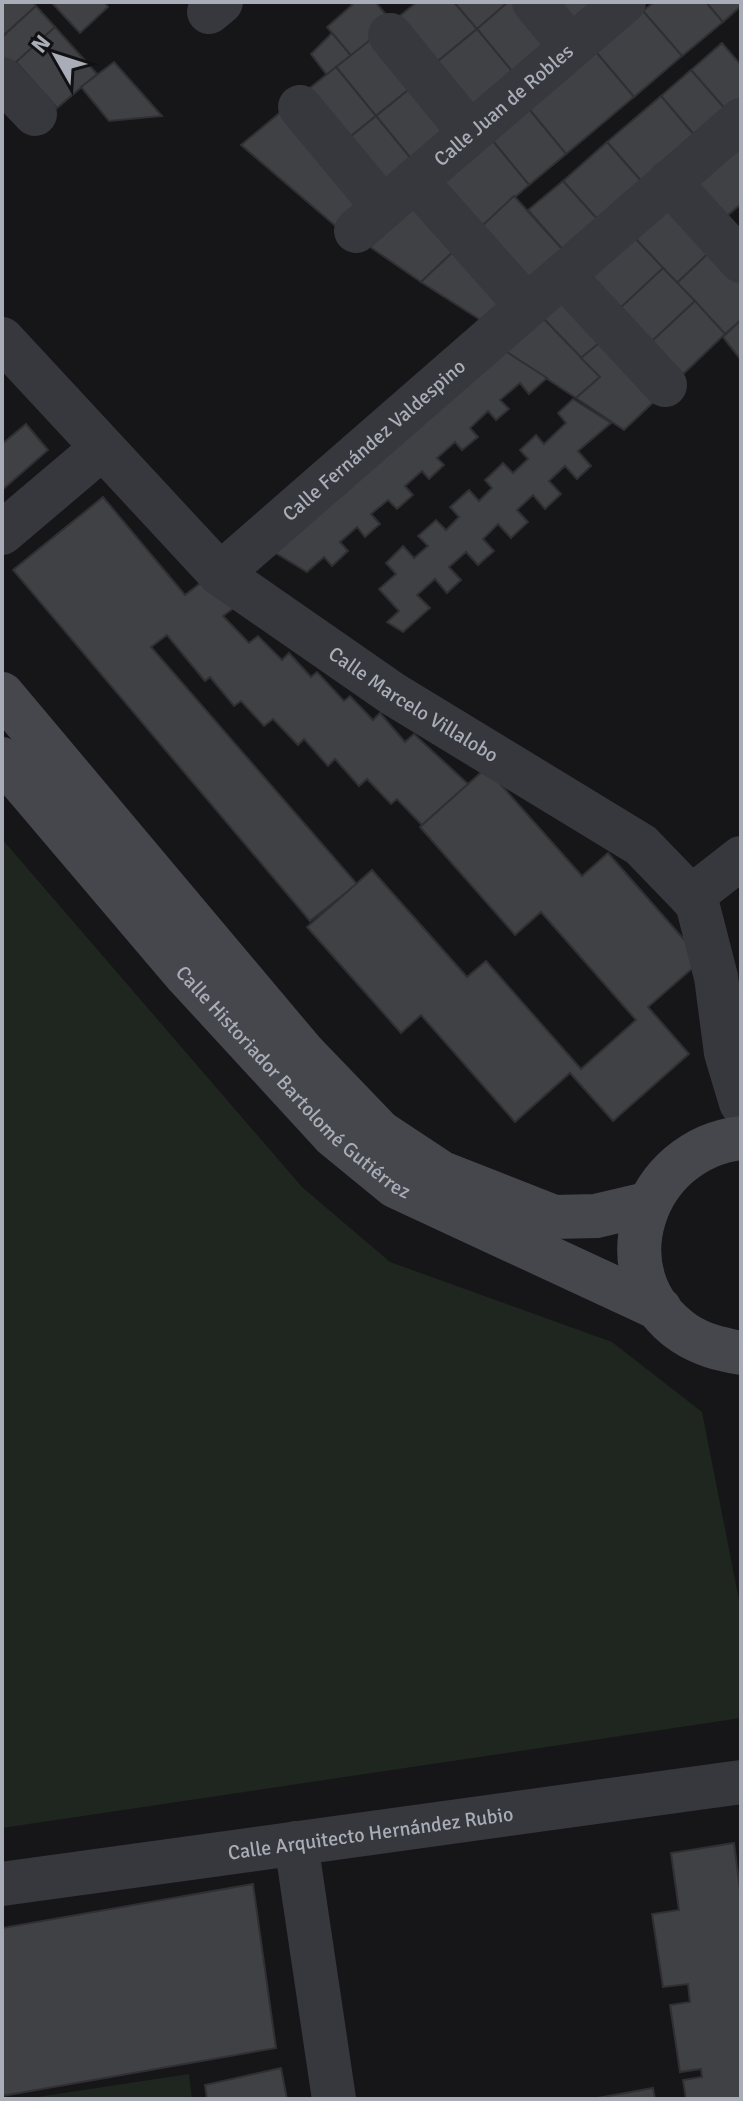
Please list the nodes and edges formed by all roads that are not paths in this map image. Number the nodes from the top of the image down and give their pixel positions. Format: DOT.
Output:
graph roads {
  1 [pos="534,2"];
  2 [pos="624,2"];
  3 [pos="390,35"];
  4 [pos="571,47"];
  5 [pos="2,79"];
  6 [pos="300,107"];
  7 [pos="35,114"];
  8 [pos="741,120"];
  9 [pos="470,133"];
  10 [pos="669,182"];
  11 [pos="385,206"];
  12 [pos="741,261"];
  13 [pos="563,275"];
  14 [pos="527,306"];
  15 [pos="2,339"];
  16 [pos="665,385"];
  17 [pos="101,449"];
  18 [pos="2,533"];
  19 [pos="220,574"];
  20 [pos="2,694"];
  21 [pos="2,759"];
  22 [pos="741,858"];
  23 [pos="691,897"];
  24 [pos="741,1103"];
  25 [pos="741,1138"];
  26 [pos="647,1204"];
  27 [pos="660,1309"];
  28 [pos="725,1350"];
  29 [pos="741,1387"];
  30 [pos="741,1782"];
  31 [pos="296,1843"];
  32 [pos="2,1884"];
  33 [pos="334,2099"];
  1 -- 4 [label="street"];
  2 -- 4 [label="street, Calle Juan de Robles"];
  3 -- 9 [label="street"];
  4 -- 9 [label="street, Calle Juan de Robles"];
  5 -- 7 [label="street"];
  6 -- 11 [label="street"];
  8 -- 10 [label="street, Calle Fernández Valdespino"];
  9 -- 11 [label="street, Calle Juan de Robles"];
  10 -- 12 [label="street"];
  10 -- 13 [label="street, Calle Fernández Valdespino"];
  11 -- 14 [label="street"];
  13 -- 14 [label="street, Calle Fernández Valdespino"];
  13 -- 16 [label="street"];
  14 -- 19 [label="street, Calle Fernández Valdespino"];
  15 -- 17 [label="street, Calle Marcelo Villalobo"];
  17 -- 18 [label="street"];
  17 -- 19 [label="street, Calle Marcelo Villalobo"];
  19 -- 23 [label="street, Calle Marcelo Villalobo"];
  20 -- 26 [label="street, Calle Historiador Bartolomé Gutiérrez"];
  21 -- 27 [label="street, Calle Historiador Bartolomé Gutiérrez"];
  22 -- 23 [label="street"];
  23 -- 24 [label="street, Calle Marcelo Villalobo"];
  25 -- 26 [label="street, Calle Historiador Bartolomé Gutiérrez"];
  26 -- 27 [label="street, Calle Historiador Bartolomé Gutiérrez"];
  27 -- 28 [label="street, Calle Historiador Bartolomé Gutiérrez"];
  28 -- 29 [label="street, Calle Historiador Bartolomé Gutiérrez"];
  30 -- 31 [label="street, Calle Arquitecto Hernández Rubio"];
  31 -- 32 [label="street, Calle Arquitecto Hernández Rubio"];
  31 -- 33 [label="street"];
}
